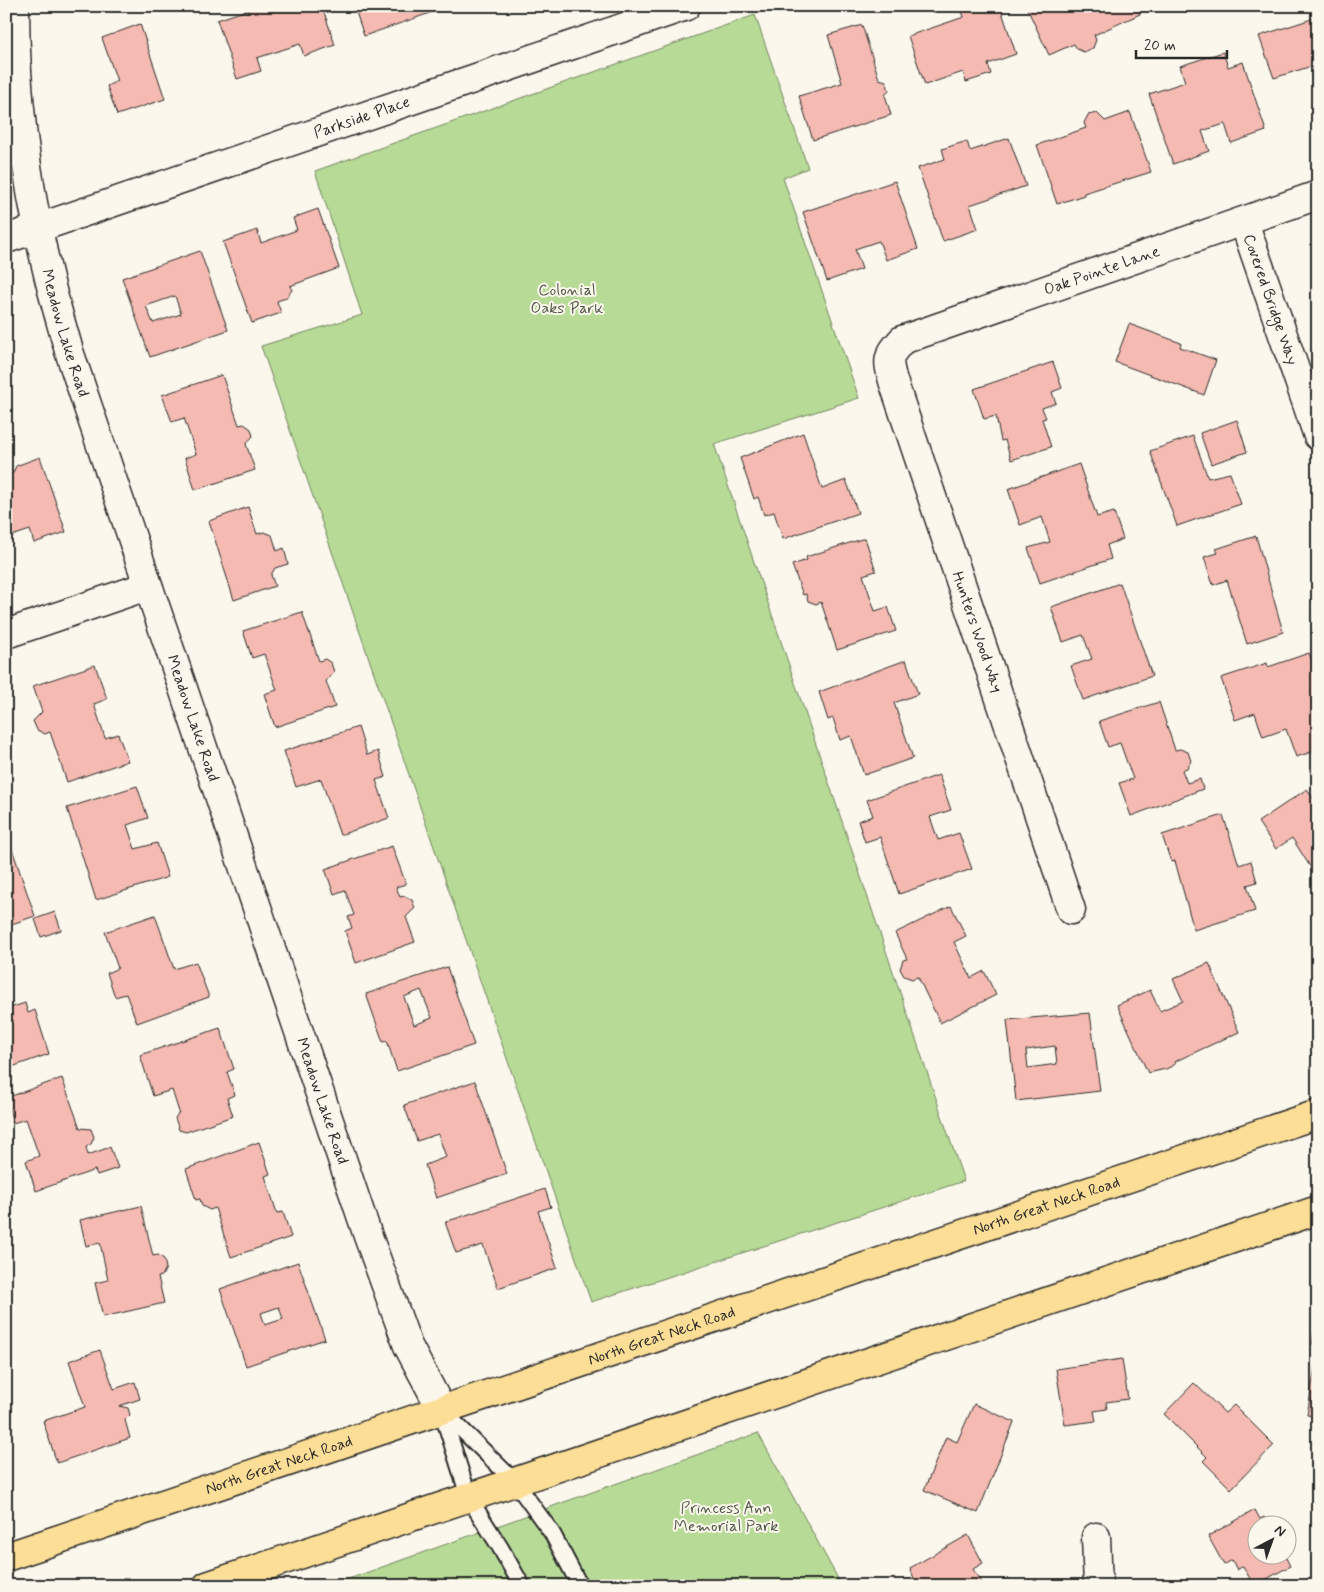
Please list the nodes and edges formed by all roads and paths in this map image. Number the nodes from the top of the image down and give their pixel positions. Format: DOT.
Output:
graph roads {
  1 [pos="14,6"];
  2 [pos="686,6"];
  3 [pos="1318,195"];
  4 [pos="1244,222"];
  5 [pos="38,227"];
  6 [pos="6,239"];
  7 [pos="890,353"];
  8 [pos="1318,436"];
  9 [pos="147,586"];
  10 [pos="6,634"];
  11 [pos="1071,910"];
  12 [pos="1318,1114"];
  13 [pos="1318,1210"];
  14 [pos="442,1410"];
  15 [pos="515,1482"];
  16 [pos="468,1498"];
  17 [pos="1096,1537"];
  18 [pos="6,1557"];
  19 [pos="207,1586"];
  20 [pos="522,1586"];
  21 [pos="580,1586"];
  22 [pos="1098,1586"];
  1 -- 5 [label="street, Meadow Lake Road"];
  2 -- 5 [label="street, Parkside Place"];
  3 -- 4 [label="street, Oak Pointe Lane"];
  4 -- 7 [label="street, Oak Pointe Lane"];
  4 -- 8 [label="street, Covered Bridge Way"];
  5 -- 6 [label="street, Parkside Place"];
  5 -- 9 [label="street, Meadow Lake Road"];
  7 -- 11 [label="street, Hunters Wood Way"];
  9 -- 10 [label="street"];
  9 -- 14 [label="street, Meadow Lake Road"];
  12 -- 14 [label="main road, North Great Neck Road"];
  13 -- 15 [label="main road"];
  14 -- 15 [label="lane"];
  14 -- 16 [label="lane"];
  14 -- 18 [label="main road, North Great Neck Road"];
  15 -- 16 [label="main road"];
  15 -- 21 [label="lane"];
  16 -- 19 [label="main road"];
  16 -- 20 [label="lane"];
  17 -- 22 [label="street"];
}
